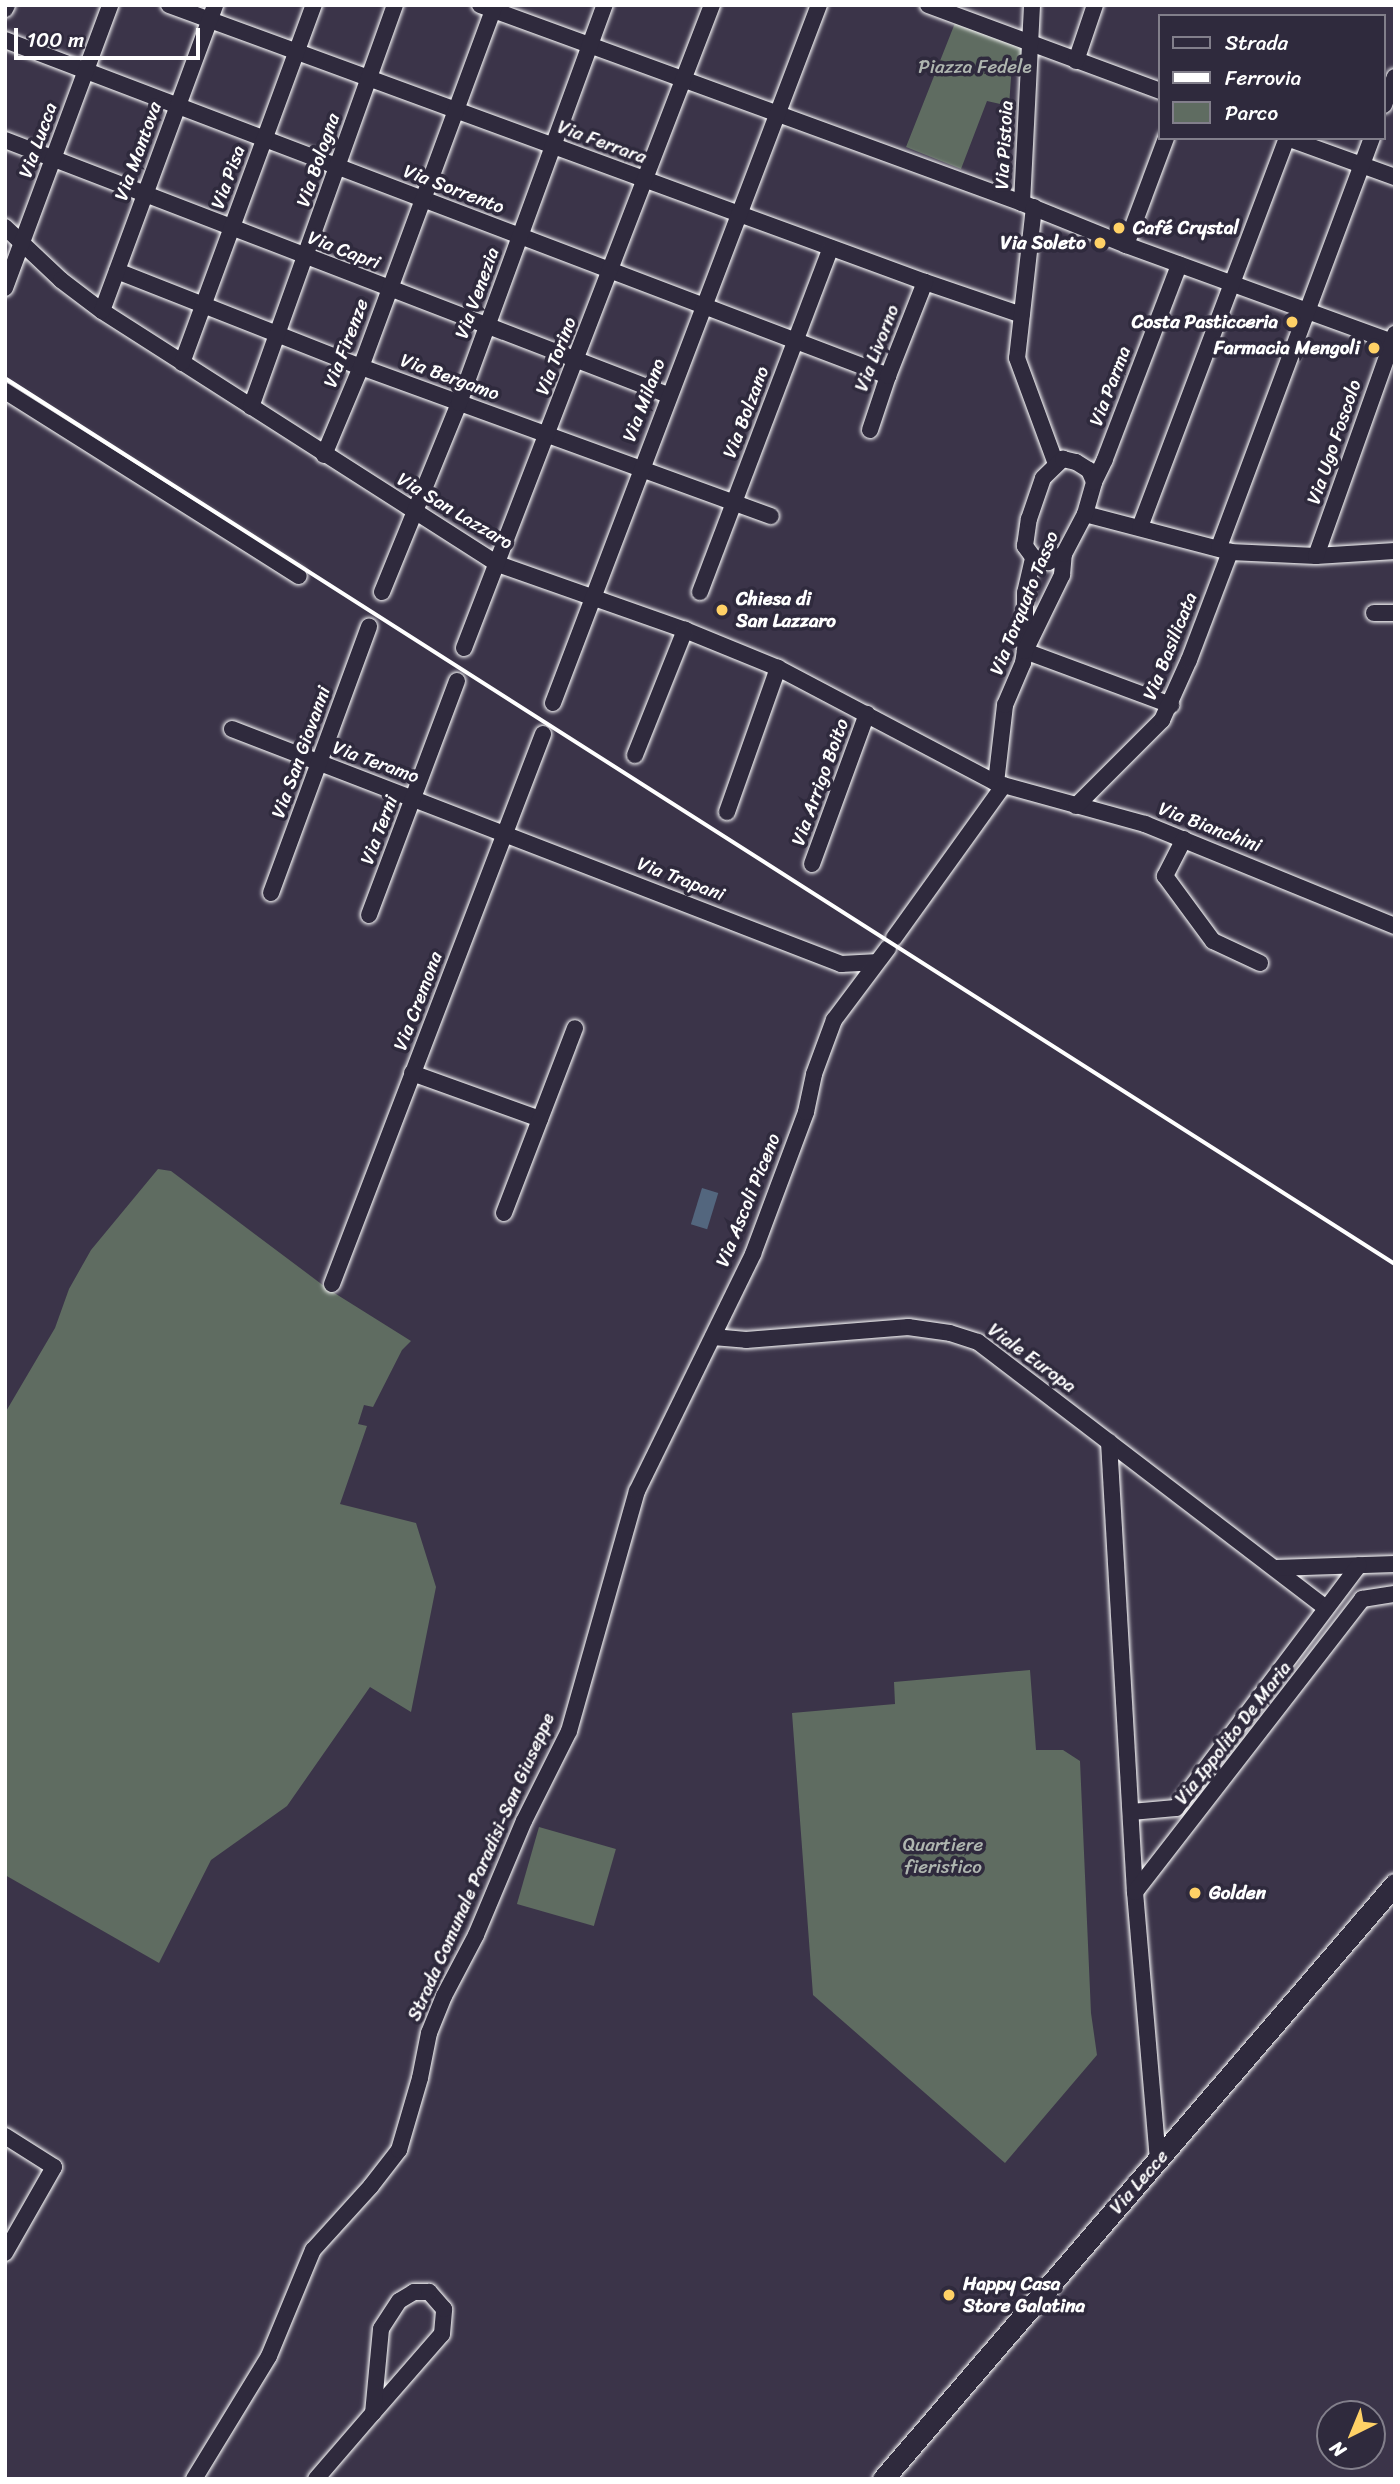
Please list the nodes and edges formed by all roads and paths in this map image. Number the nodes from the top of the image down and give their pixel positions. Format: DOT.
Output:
graph roads {
  1 [pos="110,5"];
  2 [pos="169,5"];
  3 [pos="314,5"];
  4 [pos="395,5"];
  5 [pos="605,5"];
  6 [pos="712,5"];
  7 [pos="819,5"];
  8 [pos="928,5"];
  9 [pos="1031,5"];
  10 [pos="1095,5"];
  11 [pos="489,7"];
  12 [pos="212,13"];
  13 [pos="5,40"];
  14 [pos="1030,42"];
  15 [pos="591,45"];
  16 [pos="297,53"];
  17 [pos="1076,61"];
  18 [pos="86,71"];
  19 [pos="1395,77"];
  20 [pos="368,79"];
  21 [pos="685,79"];
  22 [pos="1158,90"];
  23 [pos="1386,100"];
  24 [pos="177,106"];
  25 [pos="455,111"];
  26 [pos="775,113"];
  27 [pos="5,140"];
  28 [pos="264,140"];
  29 [pos="1165,140"];
  30 [pos="1286,140"];
  31 [pos="1293,140"];
  32 [pos="1371,140"];
  33 [pos="554,147"];
  34 [pos="54,159"];
  35 [pos="1362,165"];
  36 [pos="337,167"];
  37 [pos="1395,177"];
  38 [pos="646,180"];
  39 [pos="144,195"];
  40 [pos="422,200"];
  41 [pos="1028,205"];
  42 [pos="738,214"];
  43 [pos="5,227"];
  44 [pos="231,229"];
  45 [pos="520,237"];
  46 [pos="23,245"];
  47 [pos="1126,245"];
  48 [pos="831,248"];
  49 [pos="306,258"];
  50 [pos="1179,265"];
  51 [pos="117,271"];
  52 [pos="612,271"];
  53 [pos="925,282"];
  54 [pos="1233,284"];
  55 [pos="5,288"];
  56 [pos="389,290"];
  57 [pos="204,304"];
  58 [pos="702,306"];
  59 [pos="102,311"];
  60 [pos="1308,311"];
  61 [pos="1022,315"];
  62 [pos="488,326"];
  63 [pos="279,334"];
  64 [pos="1394,340"];
  65 [pos="797,341"];
  66 [pos="578,359"];
  67 [pos="182,363"];
  68 [pos="361,366"];
  69 [pos="888,376"];
  70 [pos="5,391"];
  71 [pos="668,396"];
  72 [pos="459,402"];
  73 [pos="251,407"];
  74 [pos="870,430"];
  75 [pos="548,435"];
  76 [pos="324,455"];
  77 [pos="1056,464"];
  78 [pos="640,471"];
  79 [pos="1094,482"];
  80 [pos="733,503"];
  81 [pos="413,511"];
  82 [pos="1084,514"];
  83 [pos="771,516"];
  84 [pos="1140,527"];
  85 [pos="1224,550"];
  86 [pos="1395,551"];
  87 [pos="1064,554"];
  88 [pos="1316,556"];
  89 [pos="1033,557"];
  90 [pos="498,564"];
  91 [pos="299,576"];
  92 [pos="382,592"];
  93 [pos="700,592"];
  94 [pos="592,597"];
  95 [pos="1395,613"];
  96 [pos="1374,614"];
  97 [pos="369,625"];
  98 [pos="685,630"];
  99 [pos="464,648"];
  100 [pos="1025,652"];
  101 [pos="778,668"];
  102 [pos="457,681"];
  103 [pos="553,704"];
  104 [pos="1171,705"];
  105 [pos="867,714"];
  106 [pos="232,729"];
  107 [pos="543,734"];
  108 [pos="635,755"];
  109 [pos="320,764"];
  110 [pos="1000,784"];
  111 [pos="414,799"];
  112 [pos="1076,806"];
  113 [pos="727,812"];
  114 [pos="506,834"];
  115 [pos="1184,839"];
  116 [pos="813,864"];
  117 [pos="271,893"];
  118 [pos="369,915"];
  119 [pos="1395,926"];
  120 [pos="891,943"];
  121 [pos="874,962"];
  122 [pos="1260,963"];
  123 [pos="841,964"];
  124 [pos="848,998"];
  125 [pos="575,1027"];
  126 [pos="412,1073"];
  127 [pos="540,1119"];
  128 [pos="504,1213"];
  129 [pos="332,1284"];
  130 [pos="713,1337"];
  131 [pos="1109,1442"];
  132 [pos="646,1470"];
  133 [pos="1395,1564"];
  134 [pos="1359,1565"];
  135 [pos="1275,1568"];
  136 [pos="1395,1594"];
  137 [pos="1362,1598"];
  138 [pos="1326,1608"];
  139 [pos="1176,1808"];
  140 [pos="1131,1812"];
  141 [pos="1192,1821"];
  142 [pos="1395,1884"];
  143 [pos="1135,1892"];
  144 [pos="5,2136"];
  145 [pos="1158,2159"];
  146 [pos="5,2253"];
  147 [pos="373,2413"];
  148 [pos="194,2479"];
  149 [pos="316,2479"];
  150 [pos="883,2479"];
  1 -- 18 [label="street, Via Lucca"];
  2 -- 12 [label="street, Via Ferrara"];
  3 -- 16 [label="street, Via Pisa"];
  4 -- 20 [label="street, Via Bologna"];
  5 -- 15 [label="street, Via Venezia"];
  6 -- 21 [label="street, Via Torino"];
  7 -- 26 [label="street, Via Milano"];
  8 -- 14 [label="street"];
  9 -- 14 [label="street, Via Pistoia"];
  10 -- 17 [label="street"];
  11 -- 15 [label="street"];
  11 -- 25 [label="street, Via Firenze"];
  12 -- 16 [label="street, Via Ferrara"];
  12 -- 24 [label="street, Via Mantova"];
  13 -- 18 [label="street, Via Sorrento"];
  14 -- 17 [label="street"];
  14 -- 41 [label="street, Via Pistoia"];
  15 -- 21 [label="street"];
  15 -- 33 [label="street, Via Venezia"];
  16 -- 20 [label="street, Via Ferrara"];
  16 -- 28 [label="street, Via Pisa"];
  17 -- 22 [label="street"];
  18 -- 24 [label="street, Via Sorrento"];
  18 -- 34 [label="street, Via Lucca"];
  19 -- 23 [label="street"];
  20 -- 25 [label="street, Via Ferrara"];
  20 -- 36 [label="street, Via Bologna"];
  21 -- 26 [label="street"];
  21 -- 38 [label="street, Via Torino"];
  24 -- 28 [label="street, Via Sorrento"];
  24 -- 39 [label="street, Via Mantova"];
  25 -- 33 [label="street, Via Ferrara"];
  25 -- 40 [label="street, Via Firenze"];
  26 -- 41 [label="street"];
  26 -- 42 [label="street, Via Milano"];
  27 -- 34 [label="street, Via Capri"];
  28 -- 36 [label="street, Via Sorrento"];
  28 -- 44 [label="street, Via Pisa"];
  29 -- 47 [label="street"];
  30 -- 54 [label="street"];
  31 -- 35 [label="street"];
  32 -- 35 [label="street, Via Basilicata"];
  33 -- 38 [label="street, Via Ferrara"];
  33 -- 45 [label="street, Via Venezia"];
  34 -- 39 [label="street, Via Capri"];
  34 -- 46 [label="street, Via Lucca"];
  35 -- 37 [label="street"];
  35 -- 60 [label="street, Via Basilicata"];
  36 -- 40 [label="street, Via Sorrento"];
  36 -- 49 [label="street, Via Bologna"];
  38 -- 42 [label="street, Via Ferrara"];
  38 -- 52 [label="street, Via Torino"];
  39 -- 44 [label="street, Via Capri"];
  39 -- 51 [label="street, Via Mantova"];
  40 -- 45 [label="street, Via Sorrento"];
  40 -- 56 [label="street, Via Firenze"];
  41 -- 47 [label="street"];
  41 -- 61 [label="street, Via Pistoia"];
  42 -- 48 [label="street, Via Ferrara"];
  42 -- 58 [label="street, Via Milano"];
  43 -- 46 [label="street, Via San Lazzaro"];
  44 -- 49 [label="street, Via Capri"];
  44 -- 57 [label="street, Via Pisa"];
  45 -- 52 [label="street, Via Sorrento"];
  45 -- 62 [label="street, Via Venezia"];
  46 -- 55 [label="street, Via Lucca"];
  46 -- 59 [label="street, Via San Lazzaro"];
  47 -- 50 [label="street"];
  48 -- 53 [label="street, Via Ferrara"];
  48 -- 65 [label="street, Via Bolzano"];
  49 -- 56 [label="street, Via Capri"];
  49 -- 63 [label="street, Via Bologna"];
  50 -- 54 [label="street"];
  50 -- 79 [label="street, Via Parma"];
  51 -- 57 [label="street, Via Bergamo"];
  51 -- 59 [label="street, Via Mantova"];
  52 -- 58 [label="street, Via Sorrento"];
  52 -- 66 [label="street, Via Torino"];
  53 -- 61 [label="street, Via Ferrara"];
  53 -- 69 [label="street, Via Livorno"];
  54 -- 60 [label="street"];
  54 -- 84 [label="street"];
  56 -- 62 [label="street, Via Capri"];
  56 -- 68 [label="street, Via Firenze"];
  57 -- 63 [label="street, Via Bergamo"];
  57 -- 67 [label="street, Via Pisa"];
  58 -- 65 [label="street, Via Sorrento"];
  58 -- 71 [label="street, Via Milano"];
  59 -- 67 [label="street, Via San Lazzaro"];
  60 -- 64 [label="street"];
  60 -- 85 [label="street, Via Basilicata"];
  61 -- 77 [label="street, Via Pistoia"];
  62 -- 66 [label="street, Via Capri"];
  62 -- 72 [label="street, Via Venezia"];
  63 -- 68 [label="street, Via Bergamo"];
  63 -- 73 [label="street, Via Bologna"];
  64 -- 88 [label="street, Via Ugo Foscolo"];
  65 -- 69 [label="street, Via Sorrento"];
  65 -- 80 [label="street, Via Bolzano"];
  66 -- 71 [label="street, Via Capri"];
  66 -- 75 [label="street, Via Torino"];
  67 -- 73 [label="street, Via San Lazzaro"];
  68 -- 72 [label="street, Via Bergamo"];
  68 -- 76 [label="street, Via Firenze"];
  69 -- 74 [label="street, Via Livorno"];
  70 -- 91 [label="street"];
  71 -- 78 [label="street, Via Milano"];
  72 -- 75 [label="street, Via Bergamo"];
  72 -- 81 [label="street, Via Venezia"];
  73 -- 76 [label="street, Via San Lazzaro"];
  75 -- 78 [label="street, Via Bergamo"];
  75 -- 90 [label="street, Via Torino"];
  76 -- 81 [label="street, Via San Lazzaro"];
  77 -- 79 [label="street"];
  77 -- 89 [label="street"];
  78 -- 80 [label="street, Via Bergamo"];
  78 -- 94 [label="street, Via Milano"];
  79 -- 82 [label="street, Via Torquato Tasso"];
  80 -- 83 [label="street, Via Bergamo"];
  80 -- 93 [label="street, Via Bolzano"];
  81 -- 90 [label="street, Via San Lazzaro"];
  81 -- 92 [label="street, Via Venezia"];
  82 -- 84 [label="street"];
  82 -- 87 [label="street, Via Torquato Tasso"];
  84 -- 85 [label="street"];
  85 -- 88 [label="street"];
  85 -- 104 [label="street, Via Basilicata"];
  86 -- 88 [label="street"];
  87 -- 89 [label="street"];
  87 -- 100 [label="street, Via Torquato Tasso"];
  89 -- 100 [label="street"];
  90 -- 94 [label="street, Via San Lazzaro"];
  90 -- 99 [label="street, Via Torino"];
  94 -- 98 [label="street, Via San Lazzaro"];
  94 -- 103 [label="street, Via Milano"];
  95 -- 96 [label="street"];
  97 -- 109 [label="street, Via San Giovanni"];
  98 -- 101 [label="street, Via San Lazzaro"];
  98 -- 108 [label="street"];
  100 -- 104 [label="street"];
  100 -- 110 [label="street, Via Torquato Tasso"];
  101 -- 105 [label="street, Via San Lazzaro"];
  101 -- 113 [label="street"];
  102 -- 111 [label="street, Via Terni"];
  104 -- 112 [label="street, Via Basilicata"];
  105 -- 110 [label="street, Via San Lazzaro"];
  105 -- 116 [label="street, Via Arrigo Boito"];
  106 -- 109 [label="street, Via Teramo"];
  107 -- 114 [label="street, Via Cremona"];
  109 -- 111 [label="street, Via Teramo"];
  109 -- 117 [label="street, Via San Giovanni"];
  110 -- 112 [label="street, Via Bianchini"];
  110 -- 120 [label="street, Via Torquato Tasso"];
  111 -- 114 [label="street, Via Teramo"];
  111 -- 118 [label="street, Via Terni"];
  112 -- 115 [label="street, Via Bianchini"];
  114 -- 123 [label="street, Via Trapani"];
  114 -- 126 [label="street, Via Cremona"];
  115 -- 119 [label="street, Via Bianchini"];
  115 -- 122 [label="street"];
  120 -- 121 [label="street, Via Ascoli Piceno"];
  121 -- 123 [label="street, Via Trapani"];
  121 -- 124 [label="street, Via Ascoli Piceno"];
  123 -- 124 [label="street"];
  124 -- 130 [label="street, Via Ascoli Piceno"];
  125 -- 127 [label="street"];
  126 -- 127 [label="street"];
  126 -- 129 [label="street, Via Cremona"];
  127 -- 128 [label="street"];
  130 -- 131 [label="street, Viale Europa"];
  130 -- 132 [label="street, Via Ascoli Piceno"];
  131 -- 135 [label="street, Viale Europa"];
  131 -- 140 [label="street"];
  132 -- 148 [label="street, Strada Comunale Paradisi-San Giuseppe"];
  133 -- 134 [label="street"];
  134 -- 135 [label="street"];
  134 -- 137 [label="street"];
  134 -- 138 [label="street, Via Ippolito De Maria"];
  135 -- 138 [label="street, Viale Europa"];
  136 -- 137 [label="street"];
  137 -- 141 [label="street, Via Ippolito De Maria"];
  138 -- 139 [label="street, Via Ippolito De Maria"];
  139 -- 140 [label="street, Via Ippolito De Maria"];
  139 -- 141 [label="street"];
  140 -- 143 [label="street"];
  141 -- 143 [label="street, Via Ippolito De Maria"];
  142 -- 145 [label="main road, Via Lecce"];
  143 -- 145 [label="street"];
  144 -- 146 [label="street"];
  145 -- 150 [label="main road, Via Lecce"];
  147 -- 147 [label="street"];
  147 -- 149 [label="street"];
}
